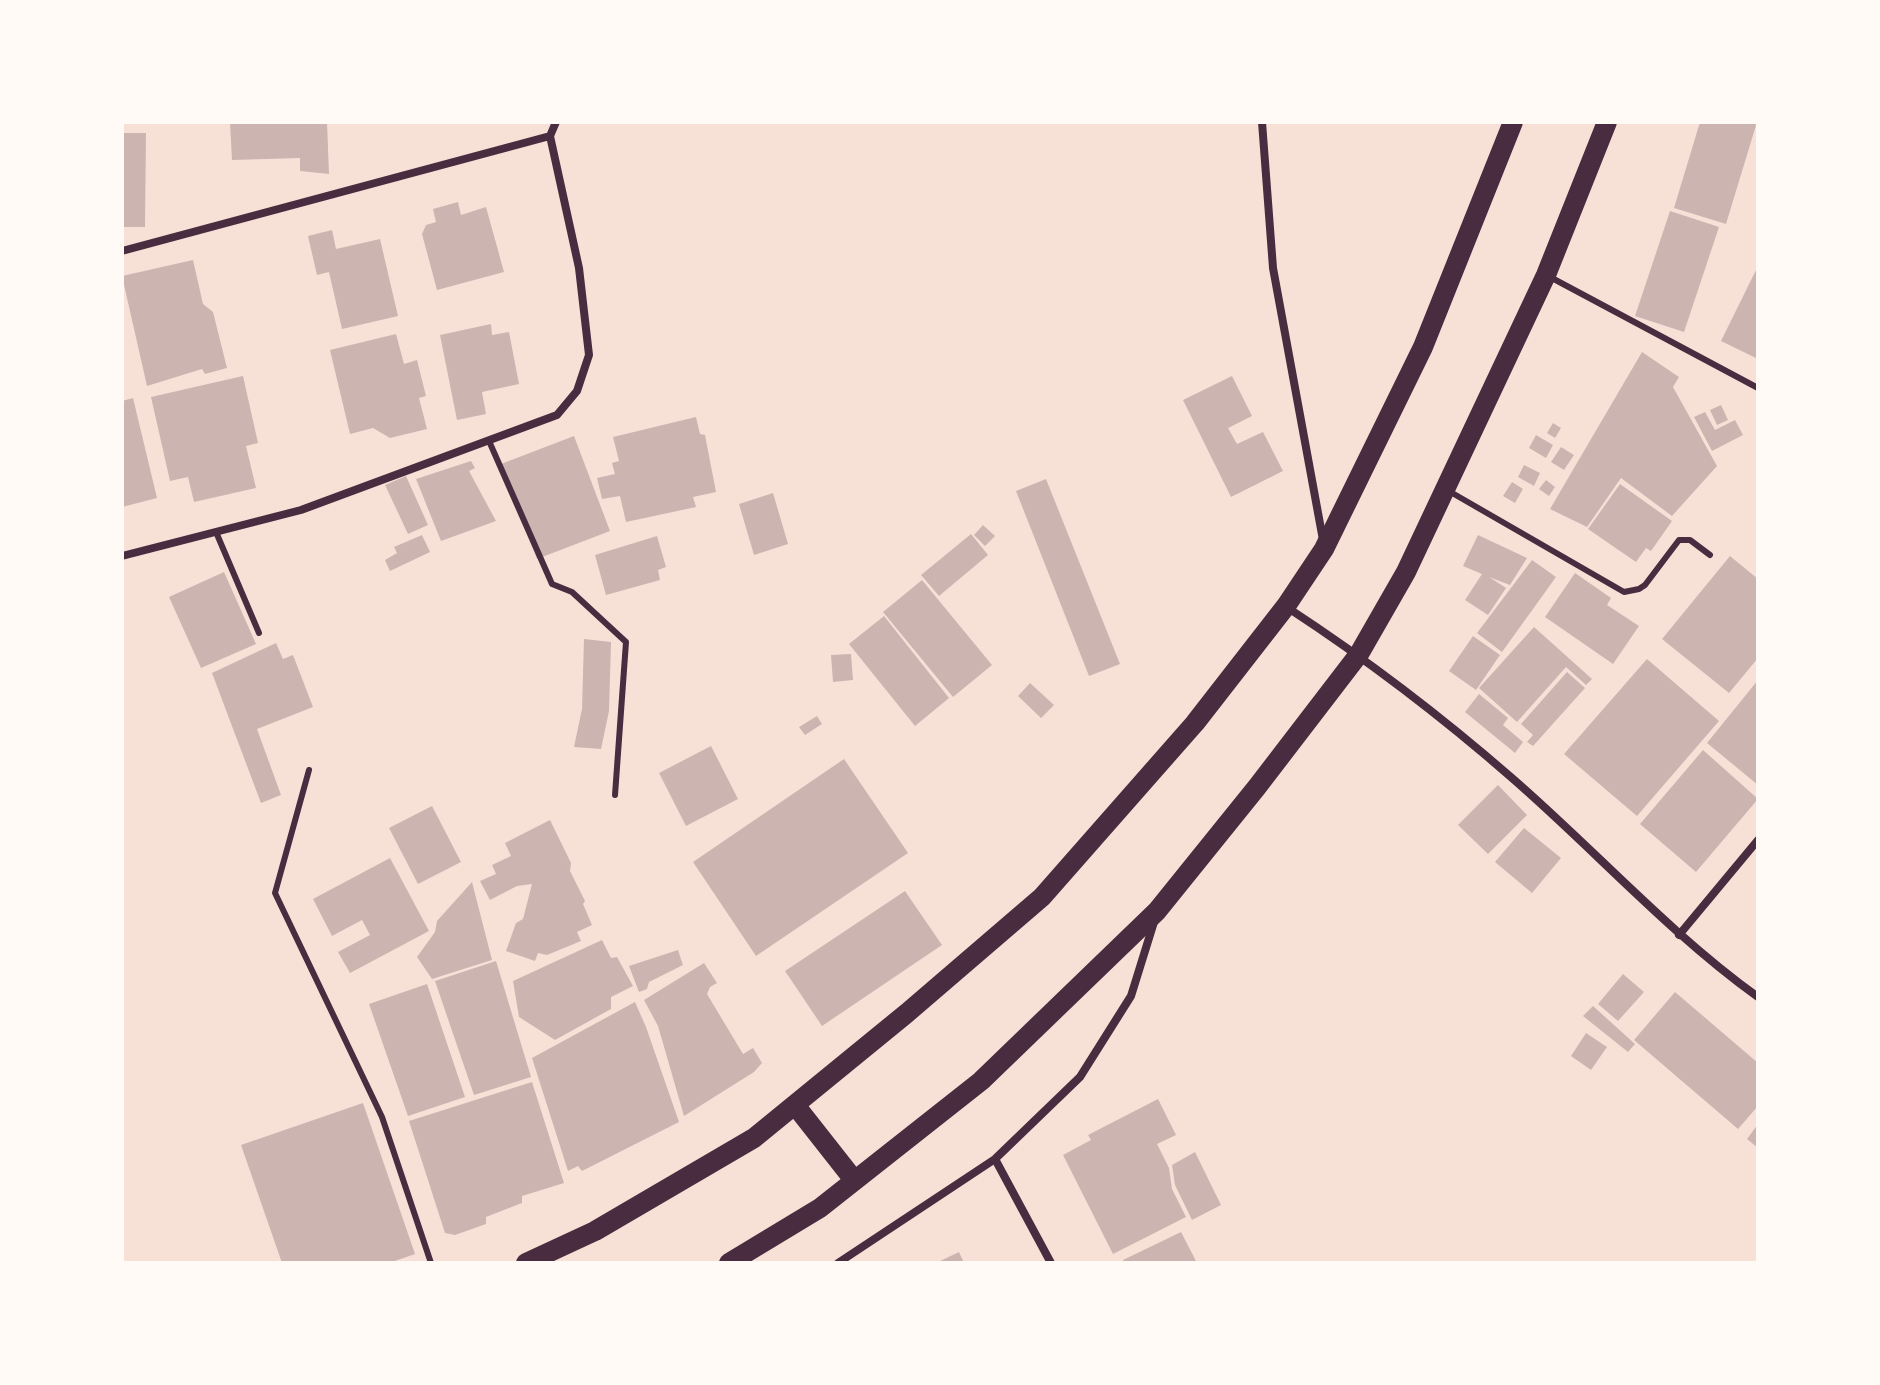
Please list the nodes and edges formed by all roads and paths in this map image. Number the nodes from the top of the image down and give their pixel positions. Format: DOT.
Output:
graph roads {
  1 [pos="556,122"];
  2 [pos="1262,122"];
  3 [pos="1513,122"];
  4 [pos="1607,122"];
  5 [pos="550,136"];
  6 [pos="122,251"];
  7 [pos="1546,275"];
  8 [pos="1758,388"];
  9 [pos="489,441"];
  10 [pos="1446,489"];
  11 [pos="216,532"];
  12 [pos="1324,549"];
  13 [pos="1710,555"];
  14 [pos="122,556"];
  15 [pos="1286,606"];
  16 [pos="259,633"];
  17 [pos="1359,654"];
  18 [pos="309,770"];
  19 [pos="615,795"];
  20 [pos="1758,840"];
  21 [pos="1157,911"];
  22 [pos="1679,935"];
  23 [pos="1758,997"];
  24 [pos="795,1105"];
  25 [pos="995,1159"];
  26 [pos="854,1180"];
  27 [pos="431,1263"];
  28 [pos="526,1263"];
  29 [pos="729,1263"];
  30 [pos="838,1263"];
  31 [pos="1051,1263"];
  1 -- 5 [label="street"];
  2 -- 12 [label="street"];
  3 -- 12 [label="main road"];
  4 -- 7 [label="main road"];
  5 -- 6 [label="street"];
  5 -- 9 [label="street"];
  7 -- 8 [label="lane"];
  7 -- 10 [label="main road"];
  9 -- 11 [label="street"];
  9 -- 19 [label="lane"];
  10 -- 13 [label="lane"];
  10 -- 17 [label="main road"];
  11 -- 14 [label="street"];
  11 -- 16 [label="lane"];
  12 -- 15 [label="main road"];
  15 -- 17 [label="street"];
  15 -- 24 [label="main road"];
  17 -- 21 [label="main road"];
  17 -- 22 [label="street"];
  18 -- 27 [label="lane"];
  20 -- 22 [label="street"];
  21 -- 25 [label="street"];
  21 -- 26 [label="main road"];
  22 -- 23 [label="street"];
  24 -- 26 [label="main road"];
  24 -- 28 [label="main road"];
  25 -- 30 [label="street"];
  25 -- 31 [label="street"];
  26 -- 29 [label="main road"];
}
